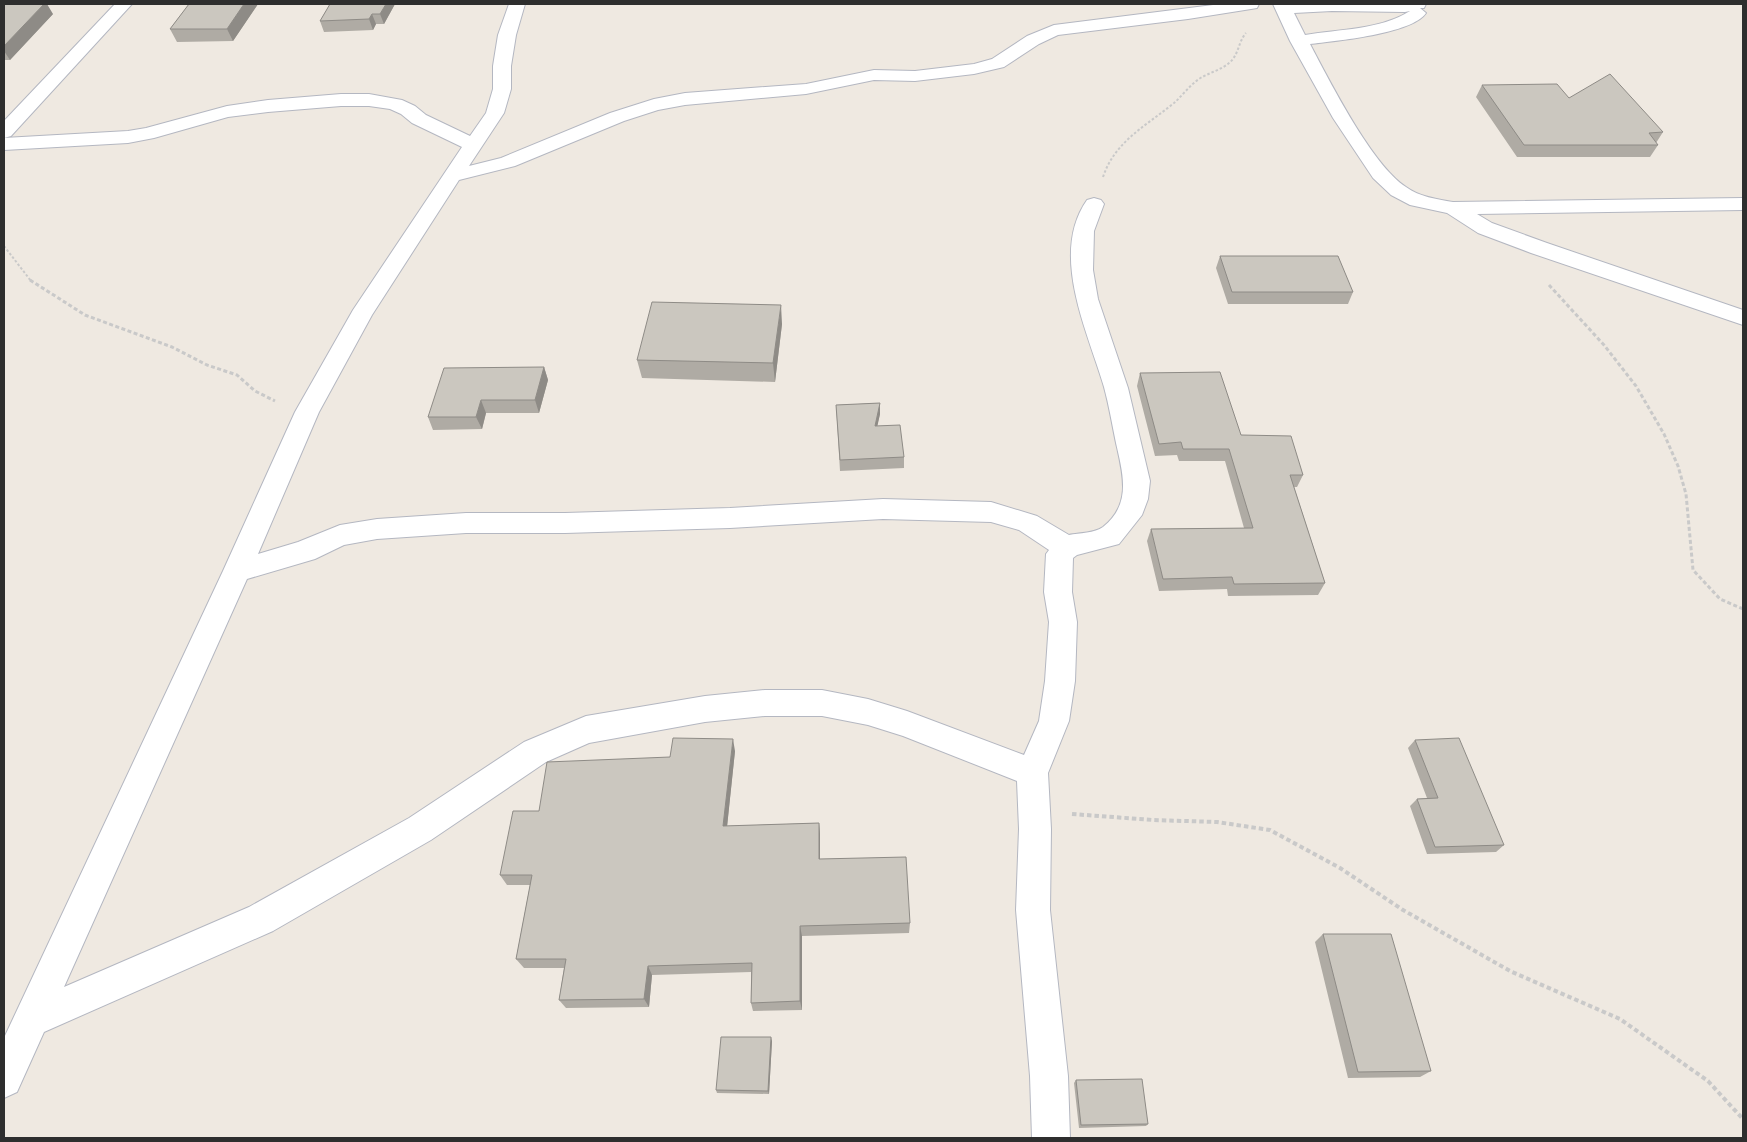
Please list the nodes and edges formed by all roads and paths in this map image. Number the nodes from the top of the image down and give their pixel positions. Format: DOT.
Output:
graph roads {
  1 [pos="124,4"];
  2 [pos="517,4"];
  3 [pos="1251,4"];
  4 [pos="1418,4"];
  5 [pos="1424,4"];
  6 [pos="1283,9"];
  7 [pos="1298,41"];
  8 [pos="4,132"];
  9 [pos="4,144"];
  10 [pos="472,144"];
  11 [pos="452,176"];
  12 [pos="1094,204"];
  13 [pos="1743,204"];
  14 [pos="1453,208"];
  15 [pos="4,246"];
  16 [pos="1546,281"];
  17 [pos="1743,318"];
  18 [pos="307,412"];
  19 [pos="1070,546"];
  20 [pos="237,571"];
  21 [pos="1743,609"];
  22 [pos="1033,783"];
  23 [pos="32,1019"];
  24 [pos="4,1079"];
  25 [pos="1743,1119"];
  26 [pos="1052,1138"];
  1 -- 8 [label="street"];
  2 -- 10 [label="street"];
  3 -- 11 [label="street"];
  4 -- 6 [label="street"];
  5 -- 7 [label="street"];
  6 -- 7 [label="street"];
  6 -- 12 [label="path"];
  7 -- 14 [label="street"];
  9 -- 10 [label="street"];
  10 -- 11 [label="street"];
  11 -- 18 [label="street"];
  12 -- 19 [label="street"];
  13 -- 14 [label="street"];
  14 -- 17 [label="street"];
  15 -- 18 [label="path"];
  16 -- 21 [label="path"];
  18 -- 20 [label="street"];
  19 -- 20 [label="street"];
  19 -- 22 [label="street"];
  20 -- 23 [label="street"];
  22 -- 23 [label="street"];
  22 -- 25 [label="path"];
  22 -- 26 [label="street"];
  23 -- 24 [label="street"];
}
